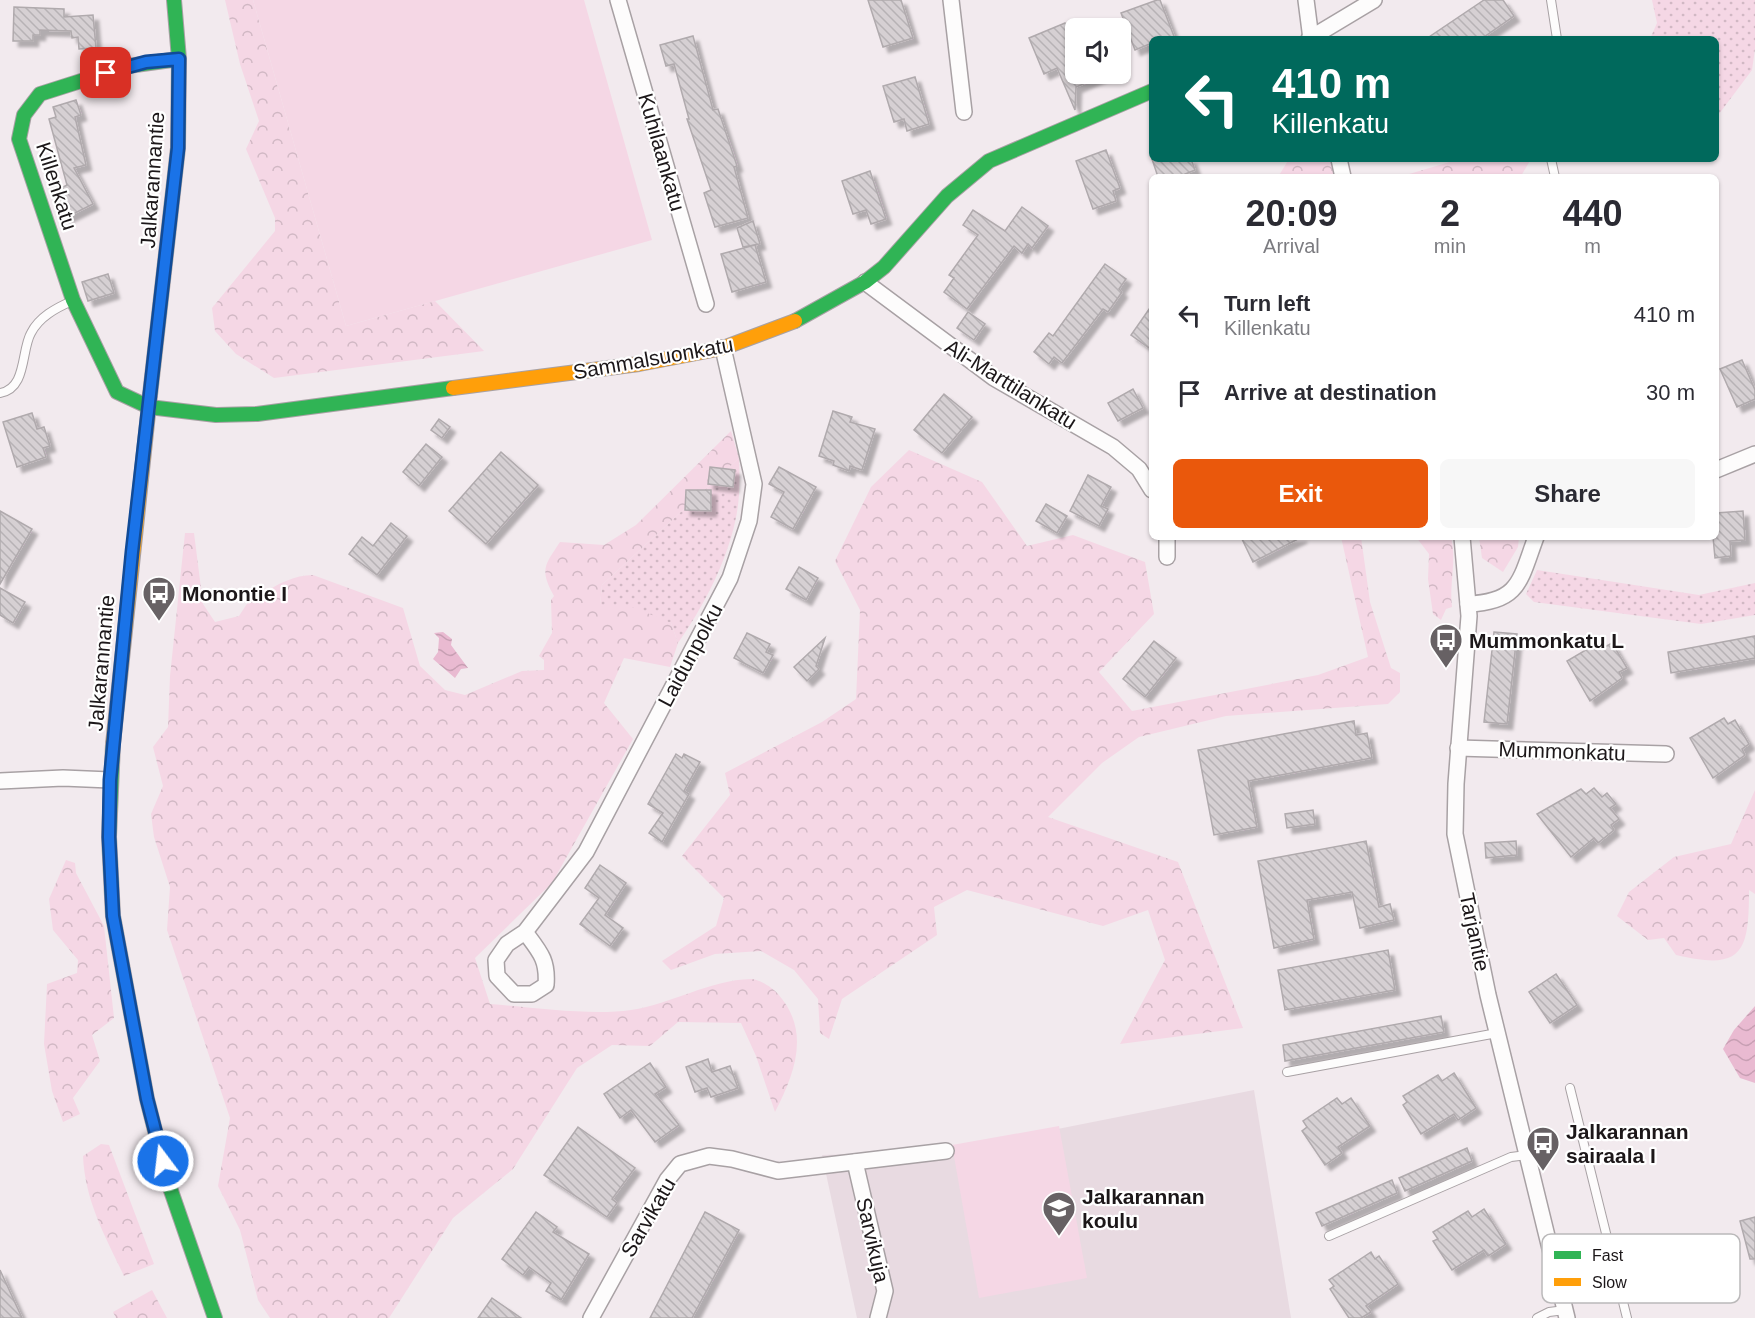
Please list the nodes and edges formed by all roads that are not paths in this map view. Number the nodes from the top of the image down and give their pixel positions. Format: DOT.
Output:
graph roads {
  1 [pos="174,0"];
  2 [pos="618,0"];
  3 [pos="951,0"];
  4 [pos="1306,0"];
  5 [pos="1374,0"];
  6 [pos="1551,0"];
  7 [pos="1310,36"];
  8 [pos="1315,36"];
  9 [pos="1557,36"];
  10 [pos="179,59"];
  11 [pos="1149,92"];
  12 [pos="964,112"];
  13 [pos="865,282"];
  14 [pos="73,300"];
  15 [pos="706,304"];
  16 [pos="723,348"];
  17 [pos="0,393"];
  18 [pos="149,407"];
  19 [pos="1755,454"];
  20 [pos="1719,469"];
  21 [pos="1149,485"];
  22 [pos="1167,540"];
  23 [pos="1462,540"];
  24 [pos="1535,540"];
  25 [pos="1167,557"];
  26 [pos="1468,604"];
  27 [pos="1458,748"];
  28 [pos="1666,754"];
  29 [pos="110,780"];
  30 [pos="0,781"];
  31 [pos="525,932"];
  32 [pos="1497,1033"];
  33 [pos="1287,1072"];
  34 [pos="1570,1088"];
  35 [pos="946,1151"];
  36 [pos="1527,1155"];
  37 [pos="855,1162"];
  38 [pos="1546,1234"];
  39 [pos="1606,1234"];
  40 [pos="1329,1236"];
  41 [pos="1623,1303"];
  42 [pos="1566,1314"];
  43 [pos="215,1318"];
  44 [pos="591,1318"];
  45 [pos="878,1318"];
  46 [pos="1537,1318"];
  47 [pos="1627,1318"];
  1 -- 10 [label="street, Jalkarannantie"];
  2 -- 15 [label="street, Kuhilaankatu"];
  3 -- 12 [label="street"];
  4 -- 7 [label="street"];
  5 -- 8 [label="street"];
  6 -- 9 [label="lane"];
  10 -- 14 [label="street, Killenkatu"];
  10 -- 18 [label="street, Jalkarannantie"];
  11 -- 13 [label="street, Sammalsuonkatu"];
  13 -- 16 [label="street, Sammalsuonkatu"];
  13 -- 21 [label="street, Ali-Marttilankatu"];
  14 -- 17 [label="lane"];
  14 -- 18 [label="street, Killenkatu"];
  16 -- 18 [label="street, Sammalsuonkatu"];
  16 -- 31 [label="street, Laidunpolku"];
  18 -- 29 [label="street, Jalkarannantie"];
  19 -- 20 [label="street"];
  22 -- 25 [label="street"];
  23 -- 26 [label="street, Tarjantie"];
  24 -- 26 [label="street"];
  26 -- 27 [label="street, Tarjantie"];
  27 -- 28 [label="street, Mummonkatu"];
  27 -- 32 [label="street, Tarjantie"];
  29 -- 30 [label="street"];
  29 -- 43 [label="street, Jalkarannantie"];
  32 -- 33 [label="lane"];
  32 -- 36 [label="street, Tarjantie"];
  34 -- 39 [label="lane"];
  35 -- 37 [label="street, Sarvikatu"];
  36 -- 38 [label="street, Tarjantie"];
  36 -- 40 [label="lane"];
  37 -- 44 [label="street, Sarvikatu"];
  37 -- 45 [label="street, Sarvikuja"];
  41 -- 47 [label="lane"];
  42 -- 46 [label="lane"];
}
